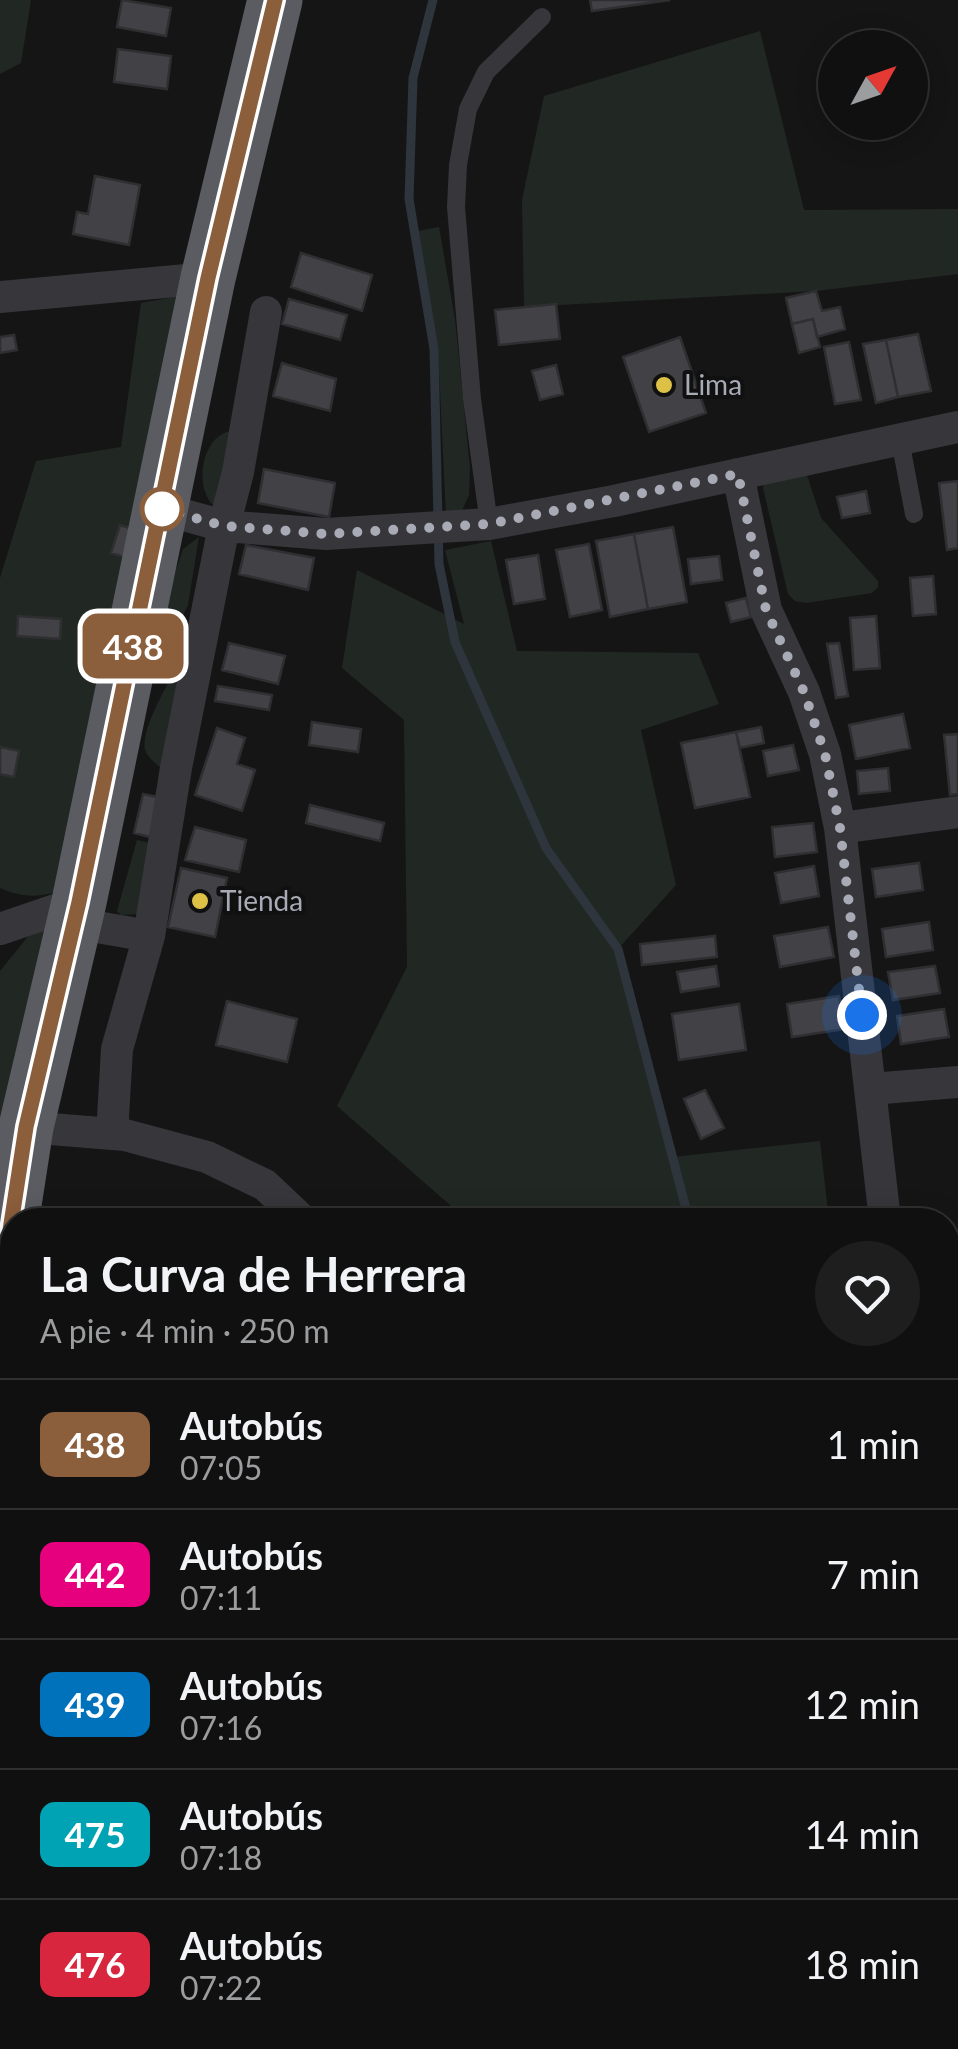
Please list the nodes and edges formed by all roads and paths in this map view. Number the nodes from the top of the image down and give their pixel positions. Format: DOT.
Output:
graph roads {
  1 [pos="276,0"];
  2 [pos="542,17"];
  3 [pos="208,278"];
  4 [pos="0,297"];
  5 [pos="266,312"];
  6 [pos="958,426"];
  7 [pos="900,440"];
  8 [pos="738,474"];
  9 [pos="162,510"];
  10 [pos="914,514"];
  11 [pos="480,524"];
  12 [pos="224,526"];
  13 [pos="958,812"];
  14 [pos="840,828"];
  15 [pos="36,916"];
  16 [pos="149,936"];
  17 [pos="958,1082"];
  18 [pos="871,1090"];
  19 [pos="26,1127"];
  20 [pos="112,1134"];
  21 [pos="13,1208"];
  22 [pos="289,1208"];
  23 [pos="884,1208"];
  1 -- 3 [label="highway"];
  2 -- 11 [label="lane"];
  3 -- 4 [label="street"];
  3 -- 9 [label="highway"];
  5 -- 12 [label="street"];
  6 -- 7 [label="street"];
  7 -- 8 [label="street"];
  7 -- 10 [label="lane"];
  8 -- 11 [label="street"];
  8 -- 14 [label="street"];
  9 -- 12 [label="street"];
  9 -- 15 [label="highway"];
  11 -- 12 [label="street"];
  12 -- 16 [label="street"];
  13 -- 14 [label="street"];
  14 -- 18 [label="street"];
  15 -- 16 [label="street"];
  15 -- 19 [label="highway"];
  16 -- 20 [label="street"];
  17 -- 18 [label="street"];
  18 -- 23 [label="street"];
  19 -- 20 [label="street"];
  19 -- 21 [label="highway"];
  20 -- 22 [label="street"];
}
